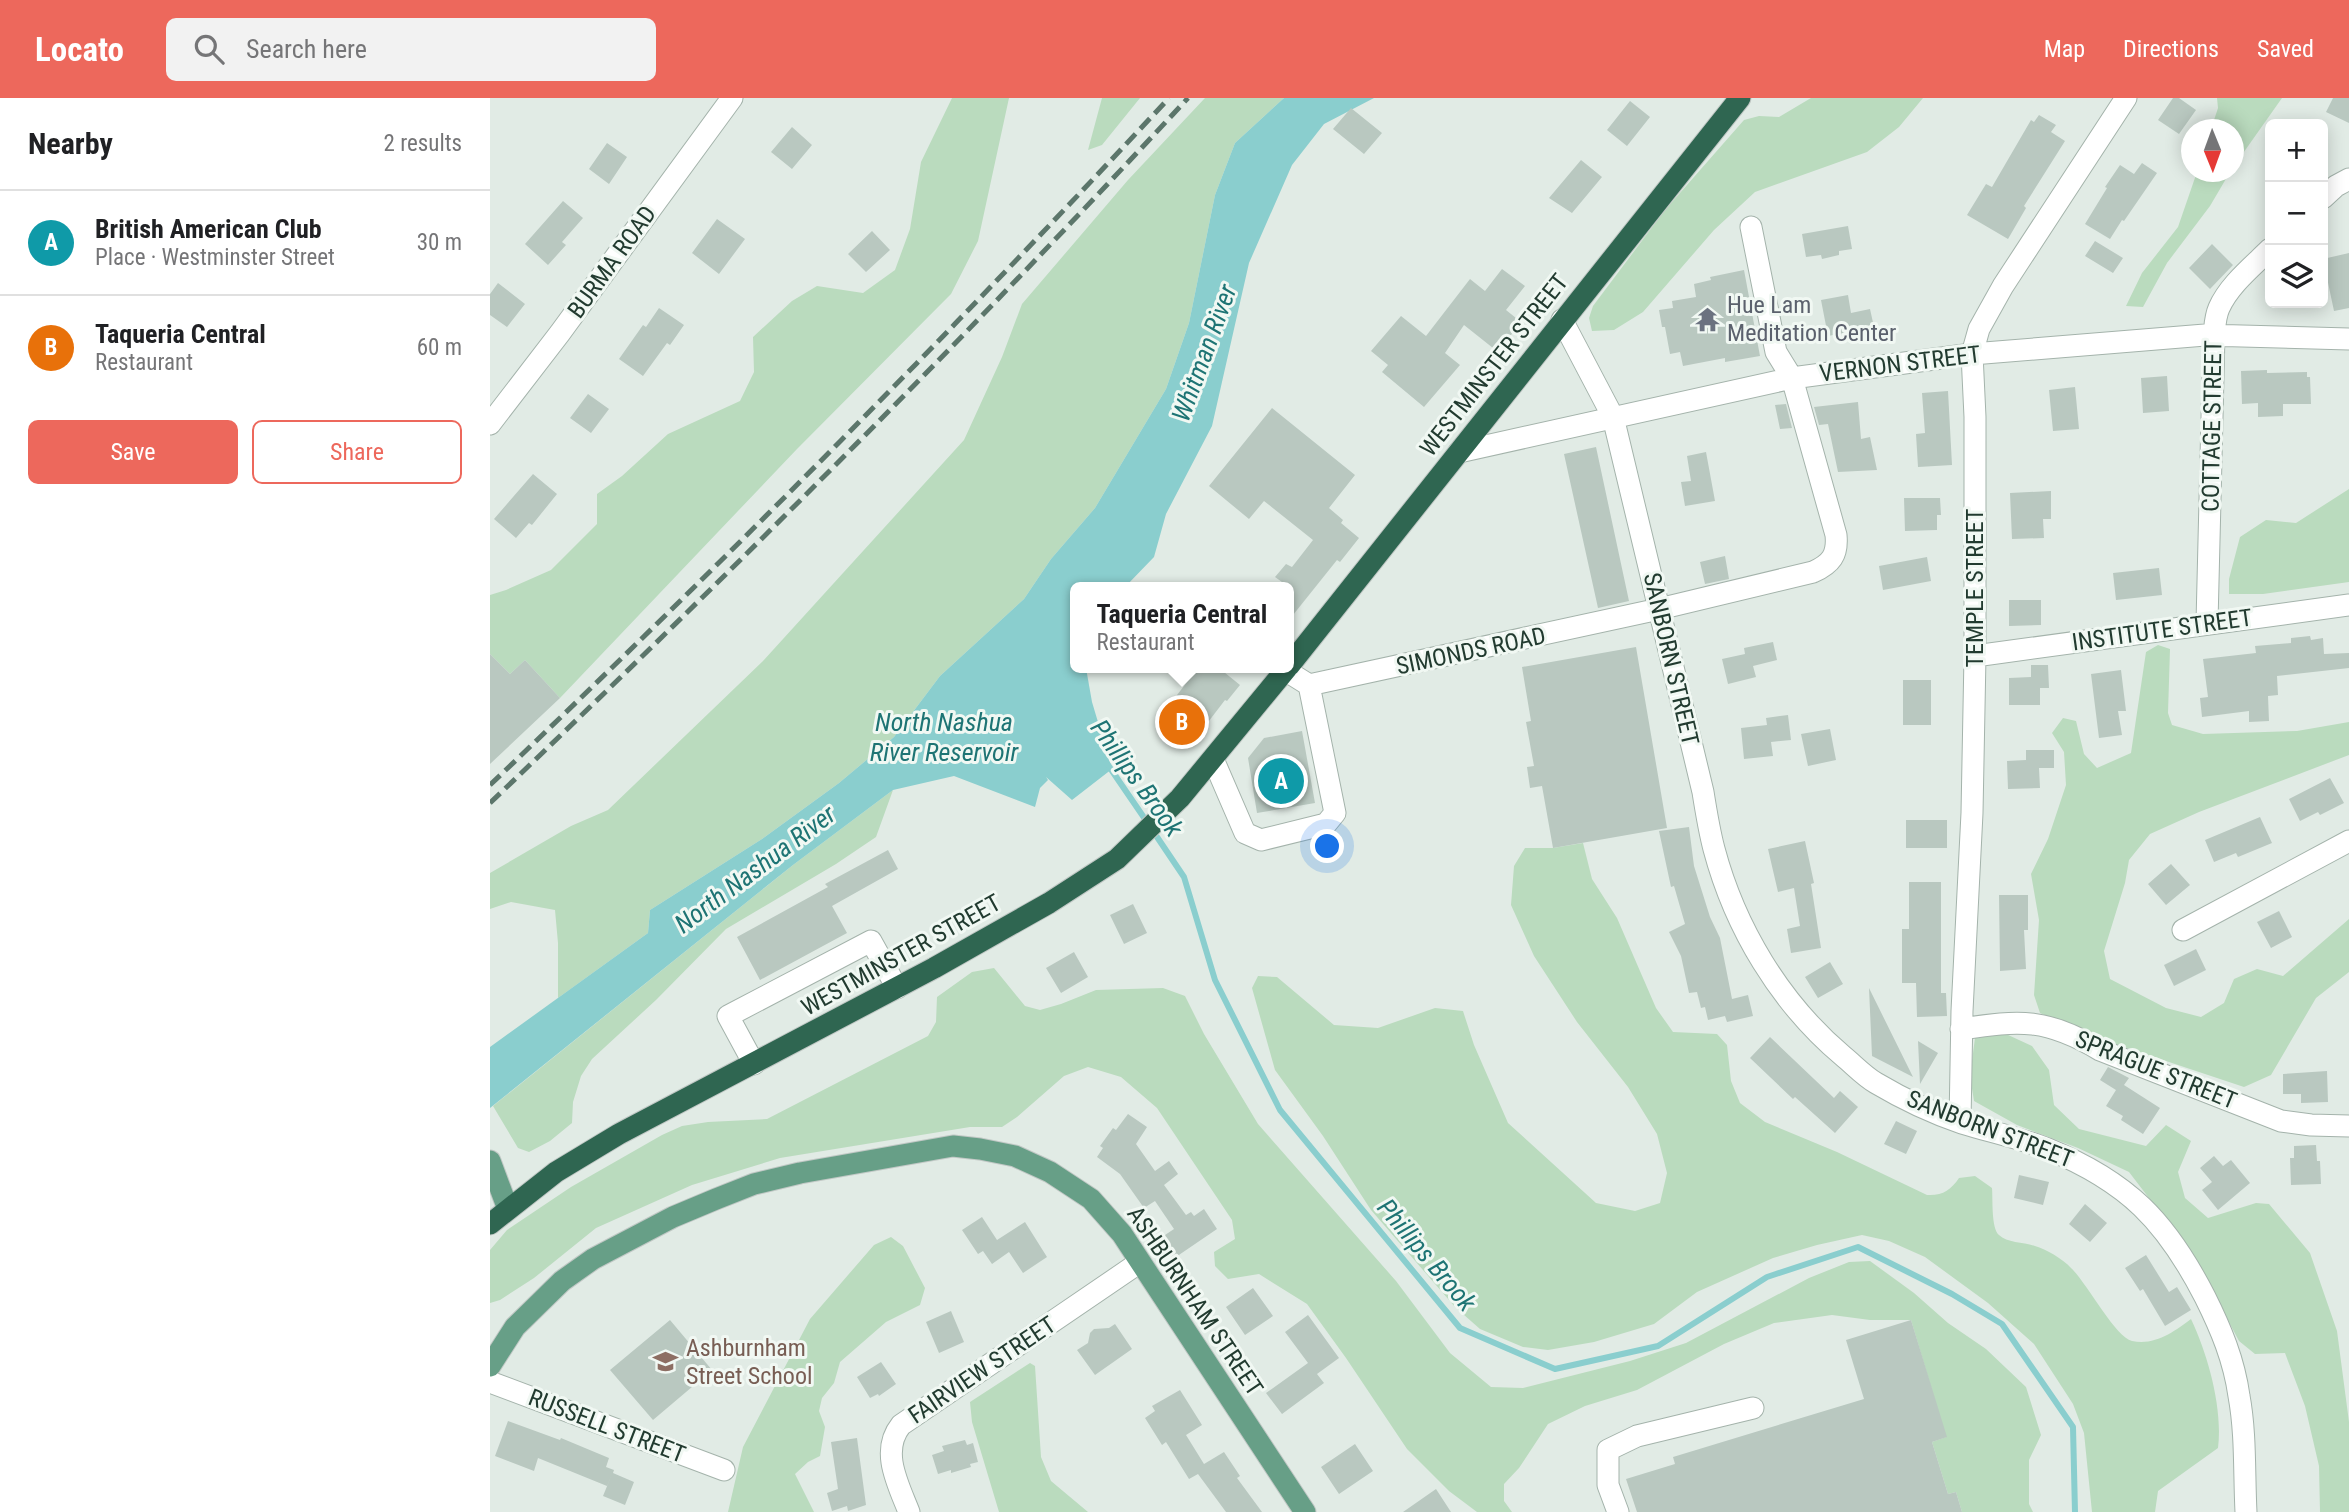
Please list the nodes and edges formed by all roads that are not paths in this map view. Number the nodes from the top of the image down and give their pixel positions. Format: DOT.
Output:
graph roads {
  1 [pos="732,98"];
  2 [pos="1740,98"];
  3 [pos="2126,98"];
  4 [pos="2349,179"];
  5 [pos="2328,193"];
  6 [pos="1751,227"];
  7 [pos="2265,254"];
  8 [pos="1562,320"];
  9 [pos="2214,335"];
  10 [pos="2349,340"];
  11 [pos="1972,354"];
  12 [pos="1792,378"];
  13 [pos="1613,417"];
  14 [pos="490,424"];
  15 [pos="1459,452"];
  16 [pos="2349,605"];
  17 [pos="1660,609"];
  18 [pos="2207,623"];
  19 [pos="1975,656"];
  20 [pos="1294,659"];
  21 [pos="1283,673"];
  22 [pos="1293,673"];
  23 [pos="1309,685"];
  24 [pos="1213,759"];
  25 [pos="2349,841"];
  26 [pos="2183,930"];
  27 [pos="898,988"];
  28 [pos="1961,1029"];
  29 [pos="754,1064"];
  30 [pos="1960,1122"];
  31 [pos="2349,1126"];
  32 [pos="490,1161"];
  33 [pos="508,1209"];
  34 [pos="490,1224"];
  35 [pos="1140,1262"];
  36 [pos="490,1366"];
  37 [pos="490,1382"];
  38 [pos="1753,1408"];
  39 [pos="724,1470"];
  40 [pos="909,1512"];
  41 [pos="1305,1512"];
  42 [pos="1618,1512"];
  43 [pos="2246,1512"];
  1 -- 14 [label="street, BURMA ROAD"];
  2 -- 8 [label="highway, WESTMINSTER STREET"];
  3 -- 11 [label="street, TEMPLE STREET"];
  4 -- 5 [label="street"];
  6 -- 12 [label="street"];
  7 -- 9 [label="street, COTTAGE STREET"];
  8 -- 13 [label="street, SANBORN STREET"];
  8 -- 15 [label="highway, WESTMINSTER STREET"];
  9 -- 10 [label="street, VERNON STREET"];
  9 -- 11 [label="street, VERNON STREET"];
  9 -- 18 [label="street, COTTAGE STREET"];
  11 -- 12 [label="street, VERNON STREET"];
  11 -- 19 [label="street, TEMPLE STREET"];
  12 -- 13 [label="street, VERNON STREET"];
  12 -- 17 [label="street, SIMONDS ROAD"];
  13 -- 15 [label="street, VERNON STREET"];
  13 -- 17 [label="street, SANBORN STREET"];
  15 -- 20 [label="highway, WESTMINSTER STREET"];
  16 -- 18 [label="street, INSTITUTE STREET"];
  17 -- 23 [label="street, SIMONDS ROAD"];
  17 -- 30 [label="street, SANBORN STREET"];
  18 -- 19 [label="street, INSTITUTE STREET"];
  19 -- 28 [label="street, TEMPLE STREET"];
  21 -- 24 [label="highway, WESTMINSTER STREET"];
  22 -- 23 [label="street"];
  23 -- 24 [label="street"];
  24 -- 27 [label="highway, WESTMINSTER STREET"];
  25 -- 26 [label="street"];
  27 -- 29 [label="highway, WESTMINSTER STREET"];
  27 -- 29 [label="street"];
  28 -- 30 [label="street, TEMPLE STREET"];
  28 -- 31 [label="street, SPRAGUE STREET"];
  29 -- 33 [label="highway, WESTMINSTER STREET"];
  30 -- 43 [label="street, SANBORN STREET"];
  32 -- 33 [label="main road"];
  33 -- 34 [label="highway, WESTMINSTER STREET"];
  35 -- 36 [label="main road, ASHBURNHAM STREET"];
  35 -- 40 [label="street, FAIRVIEW STREET"];
  35 -- 41 [label="main road, ASHBURNHAM STREET"];
  37 -- 39 [label="street, RUSSELL STREET"];
  38 -- 42 [label="street"];
}
